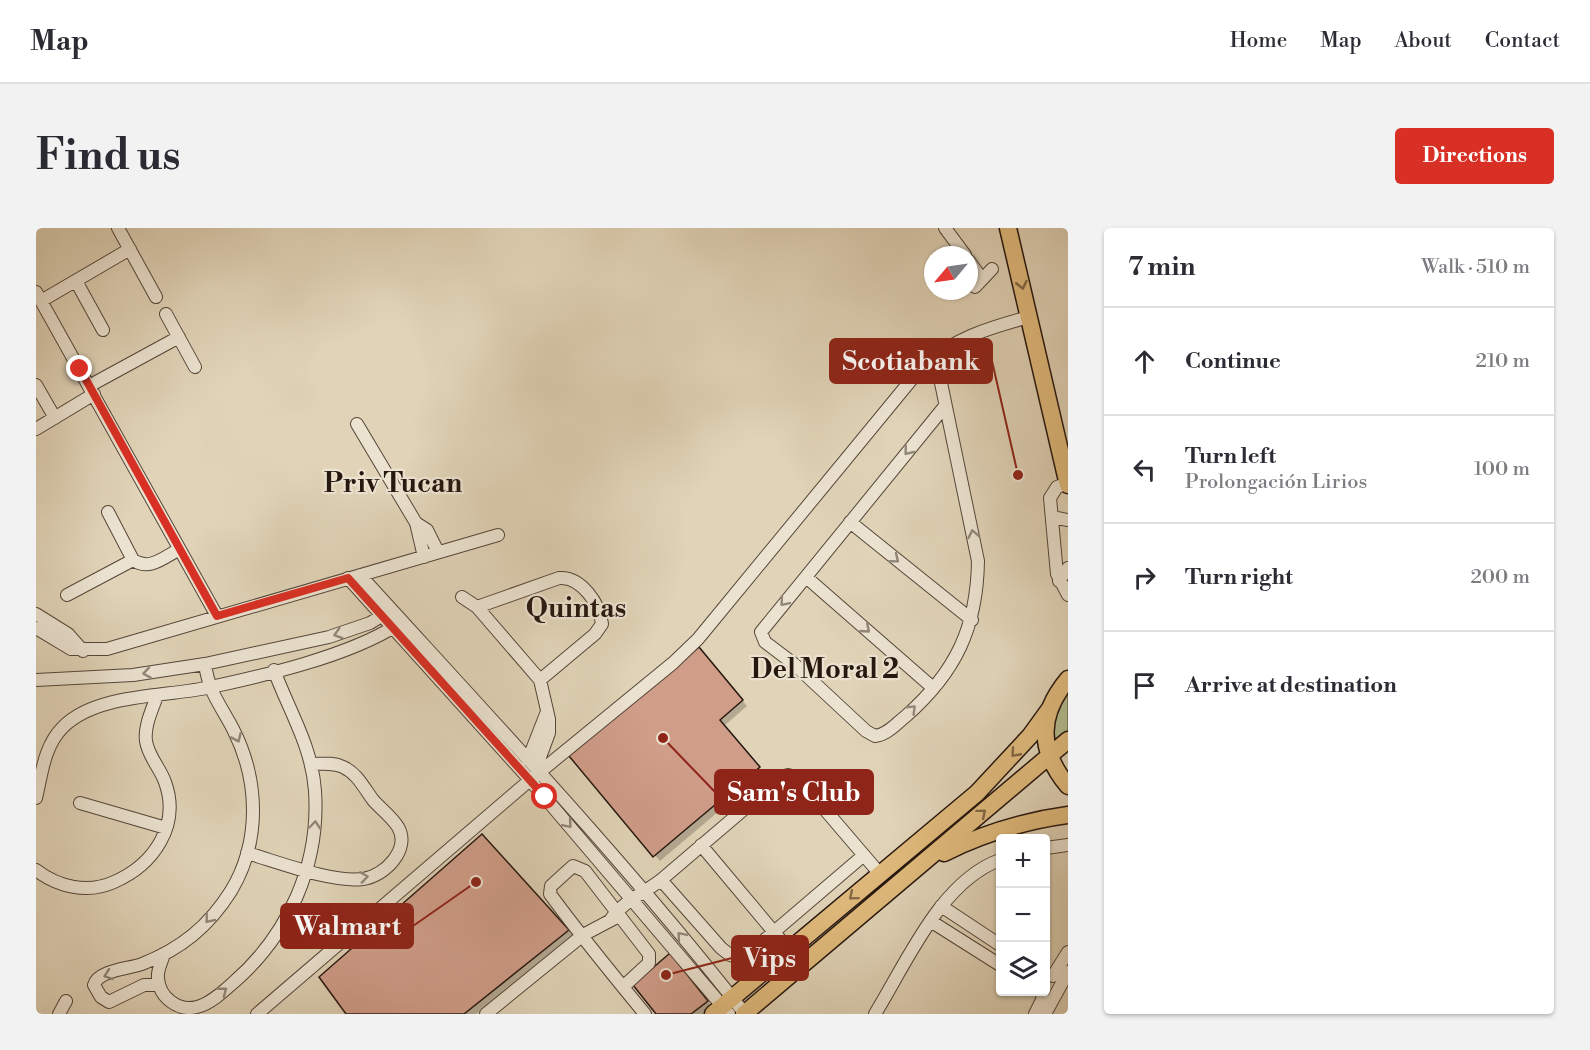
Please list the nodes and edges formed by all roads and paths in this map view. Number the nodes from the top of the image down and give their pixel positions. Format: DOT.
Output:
graph roads {
  1 [pos="118,228"];
  2 [pos="945,228"];
  3 [pos="1008,228"];
  4 [pos="958,246"];
  5 [pos="130,249"];
  6 [pos="992,268"];
  7 [pos="76,281"];
  8 [pos="978,283"];
  9 [pos="37,295"];
  10 [pos="156,297"];
  11 [pos="166,314"];
  12 [pos="1029,317"];
  13 [pos="103,330"];
  14 [pos="179,337"];
  15 [pos="935,354"];
  16 [pos="195,367"];
  17 [pos="36,385"];
  18 [pos="91,390"];
  19 [pos="945,406"];
  20 [pos="55,418"];
  21 [pos="357,424"];
  22 [pos="36,429"];
  23 [pos="1068,484"];
  24 [pos="108,512"];
  25 [pos="1052,517"];
  26 [pos="1068,520"];
  27 [pos="850,522"];
  28 [pos="416,523"];
  29 [pos="498,535"];
  30 [pos="178,550"];
  31 [pos="438,552"];
  32 [pos="424,557"];
  33 [pos="133,560"];
  34 [pos="1068,568"];
  35 [pos="354,577"];
  36 [pos="806,577"];
  37 [pos="1059,581"];
  38 [pos="67,595"];
  39 [pos="1068,596"];
  40 [pos="462,597"];
  41 [pos="477,607"];
  42 [pos="387,613"];
  43 [pos="36,614"];
  44 [pos="217,616"];
  45 [pos="972,620"];
  46 [pos="397,625"];
  47 [pos="36,628"];
  48 [pos="83,651"];
  49 [pos="205,663"];
  50 [pos="1068,663"];
  51 [pos="274,670"];
  52 [pos="540,680"];
  53 [pos="38,682"];
  54 [pos="1065,682"];
  55 [pos="208,687"];
  56 [pos="932,687"];
  57 [pos="157,696"];
  58 [pos="1051,707"];
  59 [pos="1068,740"];
  60 [pos="1049,757"];
  61 [pos="312,764"];
  62 [pos="533,770"];
  63 [pos="1068,786"];
  64 [pos="36,798"];
  65 [pos="80,803"];
  66 [pos="1068,815"];
  67 [pos="166,828"];
  68 [pos="701,845"];
  69 [pos="1068,845"];
  70 [pos="1050,847"];
  71 [pos="247,853"];
  72 [pos="864,855"];
  73 [pos="996,862"];
  74 [pos="922,864"];
  75 [pos="36,870"];
  76 [pos="306,870"];
  77 [pos="880,874"];
  78 [pos="651,888"];
  79 [pos="635,902"];
  80 [pos="941,906"];
  81 [pos="616,915"];
  82 [pos="932,922"];
  83 [pos="775,931"];
  84 [pos="583,934"];
  85 [pos="996,942"];
  86 [pos="789,950"];
  87 [pos="1068,952"];
  88 [pos="163,957"];
  89 [pos="996,962"];
  90 [pos="1059,978"];
  91 [pos="159,985"];
  92 [pos="623,987"];
  93 [pos="1042,996"];
  94 [pos="764,997"];
  95 [pos="66,1001"];
  96 [pos="724,1008"];
  97 [pos="59,1014"];
  98 [pos="257,1014"];
  99 [pos="486,1014"];
  100 [pos="645,1014"];
  101 [pos="745,1014"];
  102 [pos="759,1014"];
  103 [pos="875,1014"];
  104 [pos="1035,1014"];
  105 [pos="1045,1014"];
  1 -- 5 [label="street"];
  2 -- 4 [label="street"];
  3 -- 12 [label="main road, one-way"];
  5 -- 7 [label="street"];
  5 -- 10 [label="street"];
  6 -- 8 [label="street"];
  7 -- 9 [label="street"];
  7 -- 13 [label="street"];
  9 -- 18 [label="street"];
  11 -- 14 [label="street"];
  12 -- 15 [label="street"];
  12 -- 23 [label="main road"];
  14 -- 16 [label="street"];
  14 -- 18 [label="street"];
  15 -- 19 [label="street"];
  15 -- 62 [label="street"];
  17 -- 20 [label="street"];
  18 -- 20 [label="street"];
  18 -- 30 [label="street"];
  19 -- 27 [label="street, one-way"];
  45 -- 19 [label="street, one-way"];
  20 -- 22 [label="street"];
  21 -- 28 [label="street"];
  23 -- 25 [label="street"];
  24 -- 33 [label="street"];
  25 -- 26 [label="street"];
  25 -- 37 [label="street"];
  27 -- 36 [label="street"];
  27 -- 45 [label="street, one-way"];
  28 -- 31 [label="street"];
  28 -- 32 [label="street"];
  29 -- 31 [label="street"];
  30 -- 33 [label="street"];
  30 -- 44 [label="street"];
  31 -- 32 [label="street"];
  32 -- 35 [label="street"];
  33 -- 38 [label="street"];
  34 -- 37 [label="street"];
  35 -- 42 [label="street"];
  35 -- 44 [label="street"];
  36 -- 56 [label="street, one-way"];
  36 -- 56 [label="street, one-way"];
  37 -- 39 [label="street"];
  40 -- 41 [label="street"];
  41 -- 52 [label="street"];
  41 -- 52 [label="street"];
  42 -- 46 [label="street"];
  42 -- 49 [label="street, one-way"];
  43 -- 48 [label="street"];
  44 -- 48 [label="street"];
  45 -- 56 [label="street"];
  46 -- 51 [label="street"];
  46 -- 62 [label="street"];
  46 -- 62 [label="street"];
  47 -- 48 [label="street"];
  49 -- 53 [label="street, one-way"];
  49 -- 55 [label="street"];
  50 -- 54 [label="main road"];
  51 -- 55 [label="street"];
  51 -- 61 [label="street"];
  52 -- 62 [label="street"];
  54 -- 58 [label="main road"];
  55 -- 57 [label="street"];
  55 -- 71 [label="street, one-way"];
  57 -- 64 [label="street"];
  57 -- 67 [label="street"];
  58 -- 60 [label="main road"];
  58 -- 77 [label="main road, one-way"];
  59 -- 60 [label="main road"];
  60 -- 63 [label="main road"];
  74 -- 60 [label="main road, one-way"];
  76 -- 61 [label="street, one-way"];
  76 -- 61 [label="street, one-way"];
  62 -- 78 [label="street"];
  62 -- 79 [label="street, one-way"];
  62 -- 98 [label="street"];
  65 -- 67 [label="street"];
  66 -- 74 [label="main road"];
  67 -- 75 [label="street"];
  68 -- 72 [label="street"];
  68 -- 78 [label="street"];
  68 -- 83 [label="street"];
  69 -- 70 [label="street"];
  71 -- 76 [label="street"];
  71 -- 88 [label="street, one-way"];
  72 -- 77 [label="street"];
  72 -- 83 [label="street"];
  73 -- 80 [label="street"];
  74 -- 94 [label="main road"];
  91 -- 76 [label="street, one-way"];
  77 -- 86 [label="main road, one-way"];
  78 -- 79 [label="street"];
  78 -- 83 [label="street"];
  96 -- 78 [label="street, one-way"];
  79 -- 81 [label="street"];
  79 -- 96 [label="street"];
  80 -- 82 [label="street"];
  80 -- 85 [label="street"];
  81 -- 84 [label="street"];
  81 -- 84 [label="street"];
  81 -- 92 [label="street"];
  82 -- 89 [label="street"];
  82 -- 103 [label="street"];
  83 -- 86 [label="street"];
  84 -- 92 [label="street"];
  84 -- 99 [label="street"];
  86 -- 96 [label="main road"];
  87 -- 90 [label="street"];
  88 -- 91 [label="street"];
  88 -- 91 [label="street, one-way"];
  90 -- 105 [label="street"];
  92 -- 100 [label="street"];
  93 -- 104 [label="street"];
  94 -- 101 [label="main road"];
  94 -- 102 [label="main road"];
  95 -- 97 [label="street"];
  96 -- 101 [label="street"];
}
